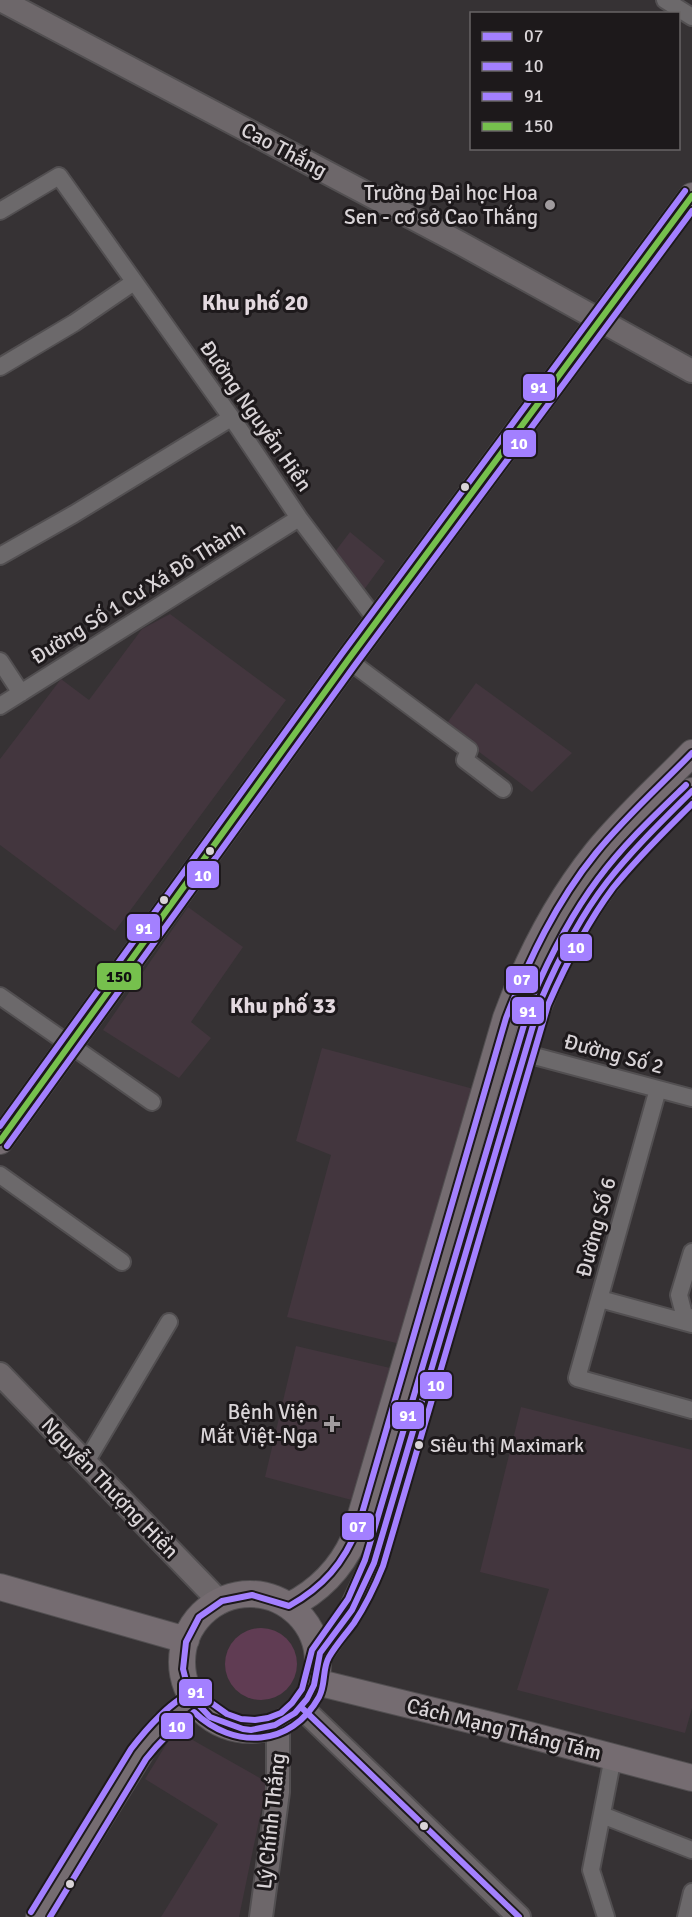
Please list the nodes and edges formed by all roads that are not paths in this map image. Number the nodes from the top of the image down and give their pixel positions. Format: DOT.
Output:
graph roads {
  1 [pos="1,0"];
  2 [pos="665,0"];
  3 [pos="692,17"];
  4 [pos="692,196"];
  5 [pos="0,212"];
  6 [pos="134,282"];
  7 [pos="600,320"];
  8 [pos="0,367"];
  9 [pos="692,371"];
  10 [pos="231,418"];
  11 [pos="299,518"];
  12 [pos="0,556"];
  13 [pos="377,621"];
  14 [pos="348,660"];
  15 [pos="0,661"];
  16 [pos="21,693"];
  17 [pos="0,706"];
  18 [pos="692,753"];
  19 [pos="503,789"];
  20 [pos="692,791"];
  21 [pos="0,996"];
  22 [pos="70,1046"];
  23 [pos="523,1053"];
  24 [pos="658,1089"];
  25 [pos="692,1098"];
  26 [pos="152,1102"];
  27 [pos="0,1141"];
  28 [pos="0,1175"];
  29 [pos="692,1252"];
  30 [pos="122,1262"];
  31 [pos="600,1299"];
  32 [pos="690,1321"];
  33 [pos="169,1322"];
  34 [pos="0,1374"];
  35 [pos="692,1410"];
  36 [pos="86,1462"];
  37 [pos="0,1587"];
  38 [pos="220,1602"];
  39 [pos="289,1606"];
  40 [pos="186,1640"];
  41 [pos="318,1657"];
  42 [pos="316,1682"];
  43 [pos="195,1701"];
  44 [pos="301,1707"];
  45 [pos="278,1724"];
  46 [pos="613,1757"];
  47 [pos="692,1778"];
  48 [pos="602,1815"];
  49 [pos="692,1850"];
  50 [pos="692,1892"];
  51 [pos="39,1917"];
  52 [pos="261,1917"];
  53 [pos="519,1917"];
  54 [pos="606,1917"];
  55 [pos="686,1917"];
  1 -- 7 [label="main road, Cao Thắng"];
  2 -- 3 [label="street"];
  4 -- 7 [label="main road"];
  5 -- 6 [label="street, Đường Nguyễn Hiền"];
  6 -- 8 [label="street"];
  6 -- 10 [label="street, Đường Nguyễn Hiền"];
  7 -- 9 [label="main road, Cao Thắng"];
  7 -- 13 [label="main road"];
  10 -- 11 [label="street, Đường Nguyễn Hiền"];
  10 -- 12 [label="street"];
  11 -- 13 [label="street, Đường Nguyễn Hiền"];
  11 -- 16 [label="street, Ðường Số 1 Cư Xá Đô Thành"];
  13 -- 14 [label="main road"];
  14 -- 19 [label="street"];
  14 -- 22 [label="main road"];
  15 -- 16 [label="street"];
  16 -- 17 [label="street, Ðường Số 1 Cư Xá Đô Thành"];
  18 -- 39 [label="main road"];
  20 -- 23 [label="main road"];
  21 -- 22 [label="street"];
  22 -- 26 [label="street"];
  22 -- 27 [label="main road"];
  23 -- 24 [label="street, Đường Số 2"];
  23 -- 41 [label="main road"];
  24 -- 25 [label="street, Đường Số 2"];
  24 -- 31 [label="street, Đường Số 6"];
  28 -- 30 [label="street"];
  29 -- 32 [label="street"];
  31 -- 32 [label="street"];
  31 -- 35 [label="street, Đường Số 6"];
  33 -- 36 [label="street"];
  34 -- 36 [label="main road, Nguyễn Thượng Hiền"];
  36 -- 38 [label="main road, Nguyễn Thượng Hiền"];
  37 -- 40 [label="main road"];
  38 -- 39 [label="main road"];
  38 -- 40 [label="main road"];
  39 -- 41 [label="main road"];
  40 -- 43 [label="main road"];
  41 -- 42 [label="main road"];
  42 -- 44 [label="main road"];
  42 -- 46 [label="main road, Cách Mạng Tháng Tám"];
  43 -- 45 [label="main road"];
  43 -- 51 [label="main road"];
  44 -- 45 [label="main road"];
  44 -- 53 [label="main road"];
  45 -- 52 [label="main road, Lý Chính Thắng"];
  46 -- 47 [label="main road, Cách Mạng Tháng Tám"];
  46 -- 48 [label="street"];
  48 -- 49 [label="street"];
  48 -- 54 [label="street"];
  50 -- 55 [label="street"];
}
